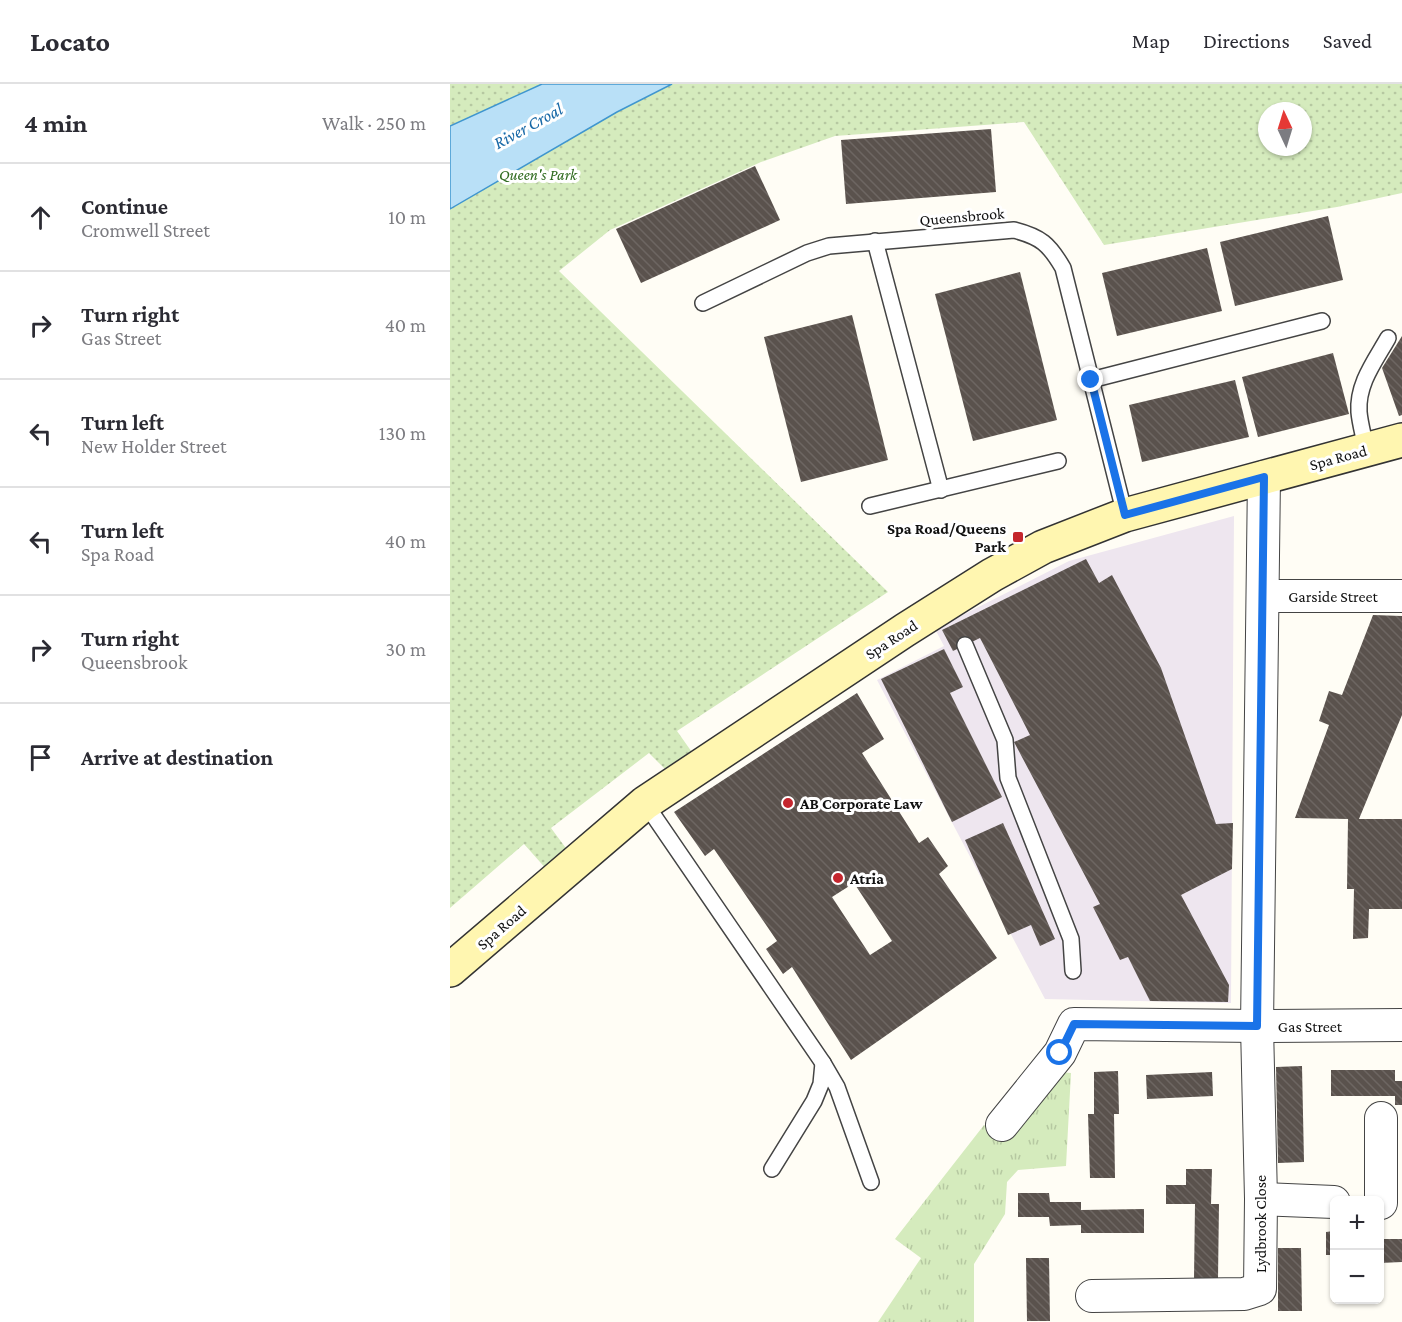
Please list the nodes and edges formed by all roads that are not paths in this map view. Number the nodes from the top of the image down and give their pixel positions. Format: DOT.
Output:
graph roads {
  1 [pos="875,241"];
  2 [pos="703,303"];
  3 [pos="1322,321"];
  4 [pos="1388,338"];
  5 [pos="1091,380"];
  6 [pos="1402,440"];
  7 [pos="1366,449"];
  8 [pos="1058,461"];
  9 [pos="1264,477"];
  10 [pos="941,490"];
  11 [pos="870,506"];
  12 [pos="1125,515"];
  13 [pos="1264,596"];
  14 [pos="1402,596"];
  15 [pos="965,645"];
  16 [pos="645,803"];
  17 [pos="450,970"];
  18 [pos="1073,971"];
  19 [pos="1402,1025"];
  20 [pos="1257,1026"];
  21 [pos="823,1063"];
  22 [pos="1382,1118"];
  23 [pos="1002,1125"];
  24 [pos="772,1169"];
  25 [pos="871,1182"];
  26 [pos="1261,1199"];
  27 [pos="1330,1202"];
  28 [pos="1388,1204"];
  29 [pos="1092,1296"];
  1 -- 2 [label="lane, Queensbrook"];
  1 -- 5 [label="lane, Queensbrook"];
  1 -- 10 [label="lane"];
  3 -- 5 [label="lane"];
  4 -- 7 [label="lane"];
  5 -- 12 [label="lane, Queensbrook"];
  6 -- 7 [label="main road, Spa Road"];
  7 -- 9 [label="main road, Spa Road"];
  8 -- 10 [label="lane"];
  9 -- 12 [label="main road, Spa Road"];
  9 -- 13 [label="street, Lydbrook Close"];
  10 -- 11 [label="lane"];
  12 -- 16 [label="main road, Spa Road"];
  13 -- 14 [label="street, Garside Street"];
  13 -- 20 [label="street, Lydbrook Close"];
  15 -- 18 [label="lane"];
  16 -- 17 [label="main road, Spa Road"];
  16 -- 21 [label="lane"];
  19 -- 20 [label="street, Gas Street"];
  20 -- 23 [label="street, Gas Street"];
  20 -- 26 [label="street, Lydbrook Close"];
  21 -- 24 [label="lane"];
  21 -- 25 [label="lane"];
  22 -- 28 [label="street"];
  26 -- 27 [label="street"];
  26 -- 29 [label="street, Lydbrook Close"];
}
